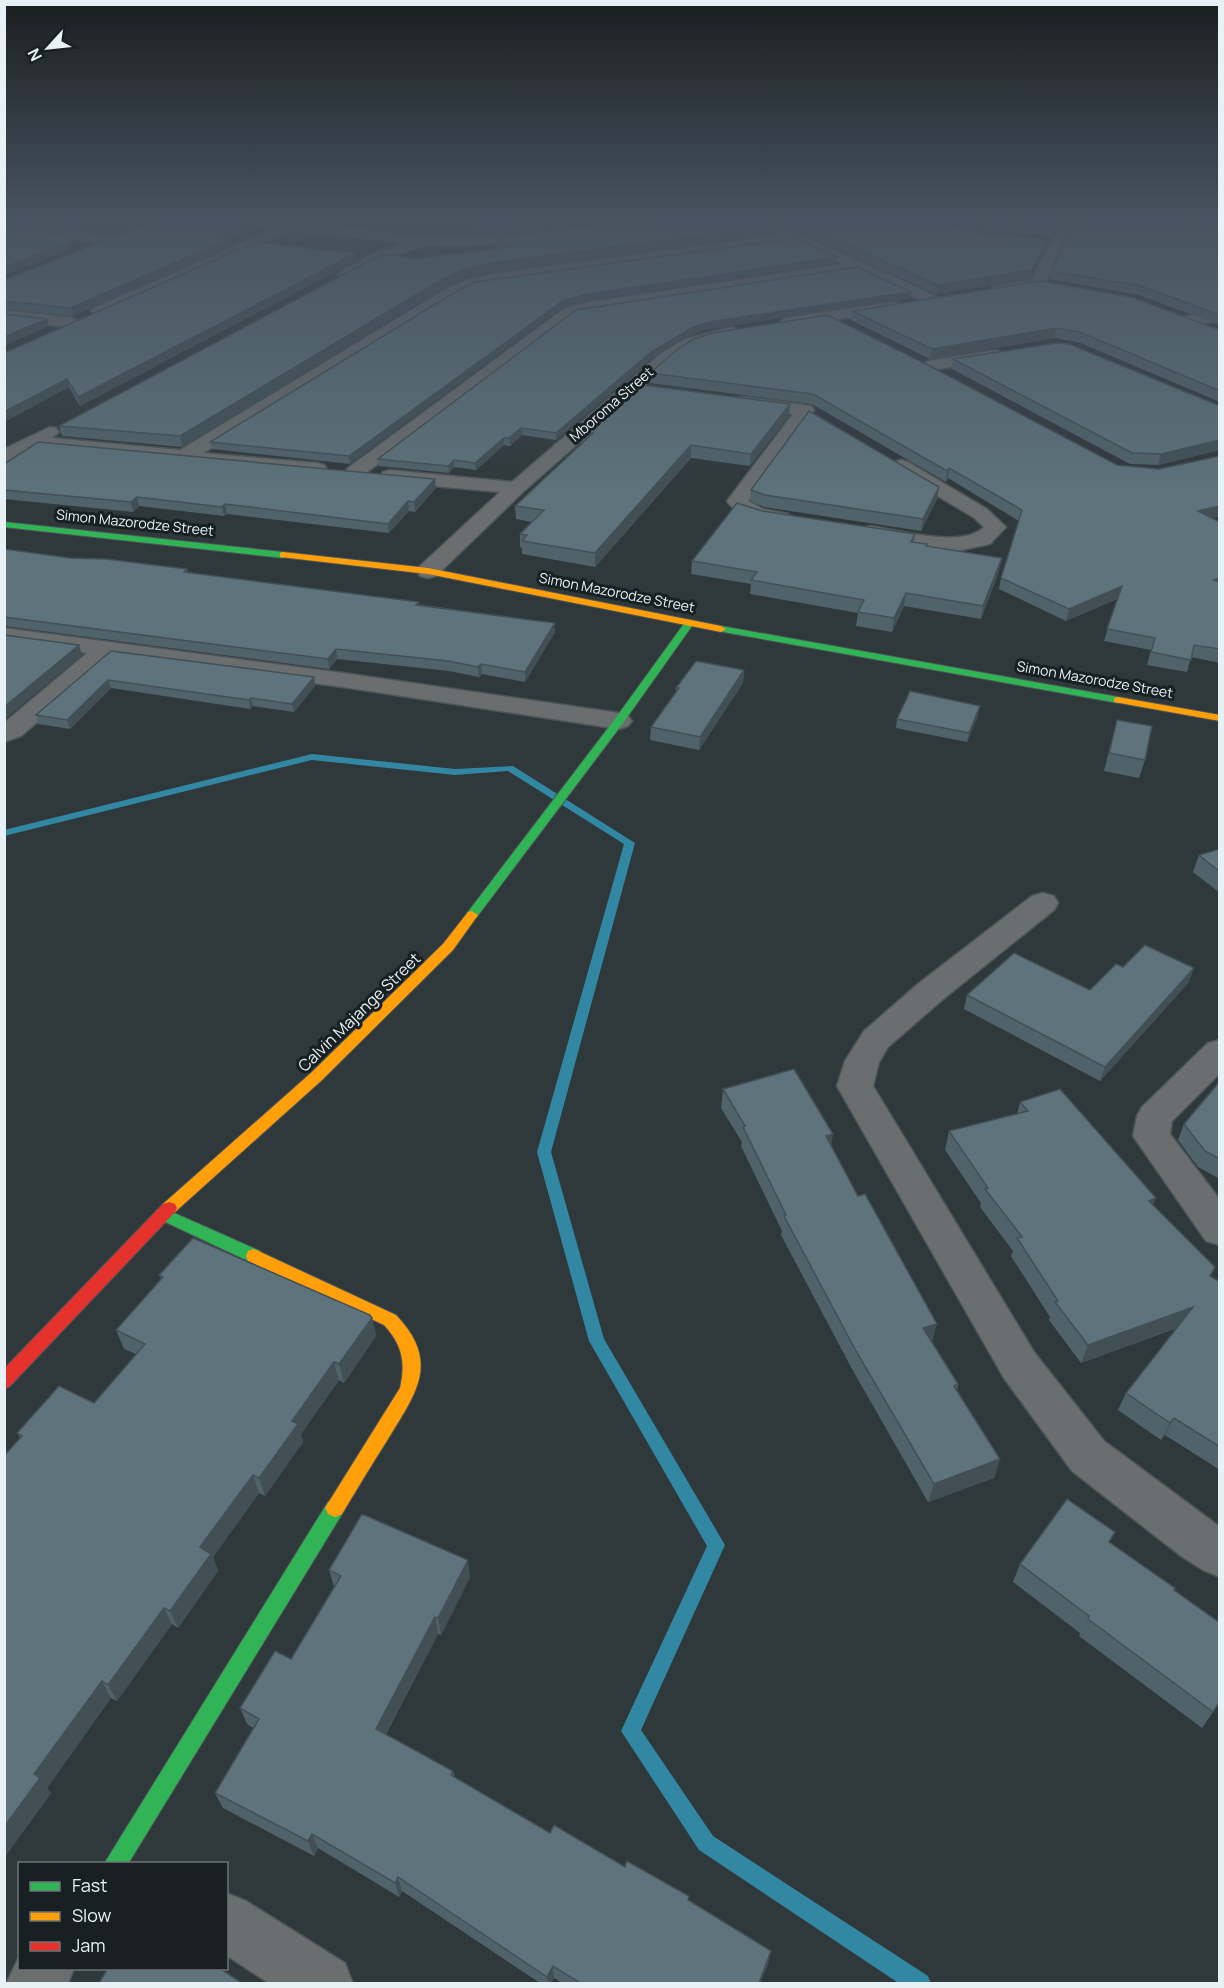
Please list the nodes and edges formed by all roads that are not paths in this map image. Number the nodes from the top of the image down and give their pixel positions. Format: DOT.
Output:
graph roads {
  1 [pos="98,312"];
  2 [pos="419,312"];
  3 [pos="569,312"];
  4 [pos="860,312"];
  5 [pos="4,314"];
  6 [pos="1220,316"];
  7 [pos="827,317"];
  8 [pos="73,323"];
  9 [pos="768,326"];
  10 [pos="847,327"];
  11 [pos="744,330"];
  12 [pos="1220,334"];
  13 [pos="44,337"];
  14 [pos="1009,353"];
  15 [pos="959,382"];
  16 [pos="629,388"];
  17 [pos="653,391"];
  18 [pos="723,399"];
  19 [pos="805,410"];
  20 [pos="826,422"];
  21 [pos="63,425"];
  22 [pos="31,442"];
  23 [pos="186,455"];
  24 [pos="4,457"];
  25 [pos="888,458"];
  26 [pos="355,472"];
  27 [pos="516,488"];
  28 [pos="795,520"];
  29 [pos="4,524"];
  30 [pos="853,529"];
  31 [pos="428,571"];
  32 [pos="689,623"];
  33 [pos="4,635"];
  34 [pos="107,649"];
  35 [pos="1220,718"];
  36 [pos="619,721"];
  37 [pos="4,734"];
  38 [pos="1043,903"];
  39 [pos="1220,1052"];
  40 [pos="164,1214"];
  41 [pos="1220,1230"];
  42 [pos="4,1382"];
  43 [pos="1220,1554"];
  44 [pos="125,1860"];
  45 [pos="228,1922"];
  46 [pos="44,1970"];
  47 [pos="35,1983"];
  48 [pos="324,1983"];
  1 -- 8 [label="street"];
  2 -- 23 [label="street"];
  3 -- 26 [label="street"];
  4 -- 7 [label="street"];
  5 -- 8 [label="street"];
  6 -- 12 [label="street"];
  7 -- 9 [label="street"];
  7 -- 10 [label="street"];
  8 -- 13 [label="street"];
  11 -- 16 [label="street, Mboroma Street"];
  14 -- 15 [label="street"];
  16 -- 17 [label="street"];
  16 -- 27 [label="street, Mboroma Street"];
  18 -- 19 [label="street"];
  19 -- 20 [label="street"];
  19 -- 28 [label="street"];
  21 -- 22 [label="street"];
  22 -- 23 [label="street"];
  22 -- 24 [label="street"];
  23 -- 26 [label="street"];
  25 -- 30 [label="street"];
  26 -- 27 [label="street"];
  27 -- 31 [label="street, Mboroma Street"];
  29 -- 31 [label="street, Simon Mazorodze Street"];
  31 -- 32 [label="street, Simon Mazorodze Street"];
  32 -- 35 [label="street, Simon Mazorodze Street"];
  32 -- 36 [label="street, Calvin Majange Street"];
  33 -- 34 [label="street"];
  34 -- 36 [label="street"];
  34 -- 37 [label="street"];
  36 -- 40 [label="street, Calvin Majange Street"];
  38 -- 43 [label="street"];
  39 -- 41 [label="street"];
  40 -- 42 [label="street, Calvin Majange Street"];
  40 -- 44 [label="street"];
  45 -- 48 [label="street"];
  46 -- 47 [label="street"];
}
